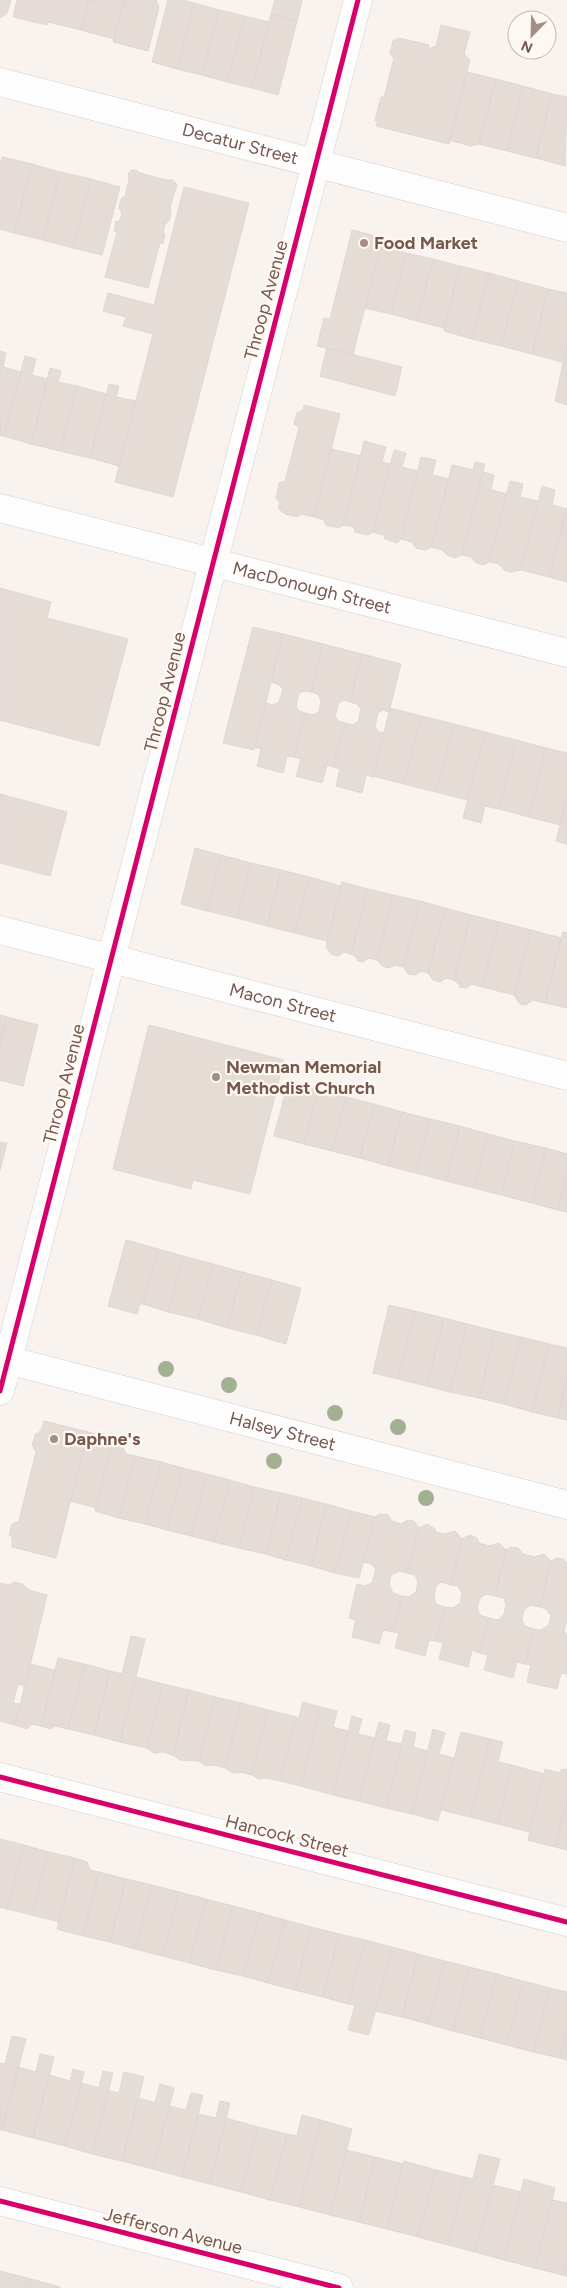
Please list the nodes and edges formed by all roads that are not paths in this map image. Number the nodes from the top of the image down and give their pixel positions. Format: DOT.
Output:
graph roads {
  1 [pos="358,0"];
  2 [pos="0,82"];
  3 [pos="316,164"];
  4 [pos="567,228"];
  5 [pos="0,508"];
  6 [pos="212,563"];
  7 [pos="567,653"];
  8 [pos="0,930"];
  9 [pos="111,958"];
  10 [pos="567,1076"];
  11 [pos="4,1359"];
  12 [pos="0,1391"];
  13 [pos="567,1504"];
  14 [pos="0,1777"];
  15 [pos="567,1922"];
  16 [pos="0,2201"];
  17 [pos="339,2288"];
  1 -- 3 [label="street, Throop Avenue"];
  2 -- 3 [label="street, Decatur Street"];
  3 -- 4 [label="street, Decatur Street"];
  3 -- 6 [label="street, Throop Avenue"];
  5 -- 6 [label="street, MacDonough Street"];
  6 -- 7 [label="street, MacDonough Street"];
  6 -- 9 [label="street, Throop Avenue"];
  8 -- 9 [label="street, Macon Street"];
  9 -- 10 [label="street, Macon Street"];
  9 -- 11 [label="street, Throop Avenue"];
  11 -- 12 [label="street, Throop Avenue"];
  11 -- 13 [label="street, Halsey Street"];
  14 -- 15 [label="street, Hancock Street"];
  16 -- 17 [label="street, Jefferson Avenue"];
}
